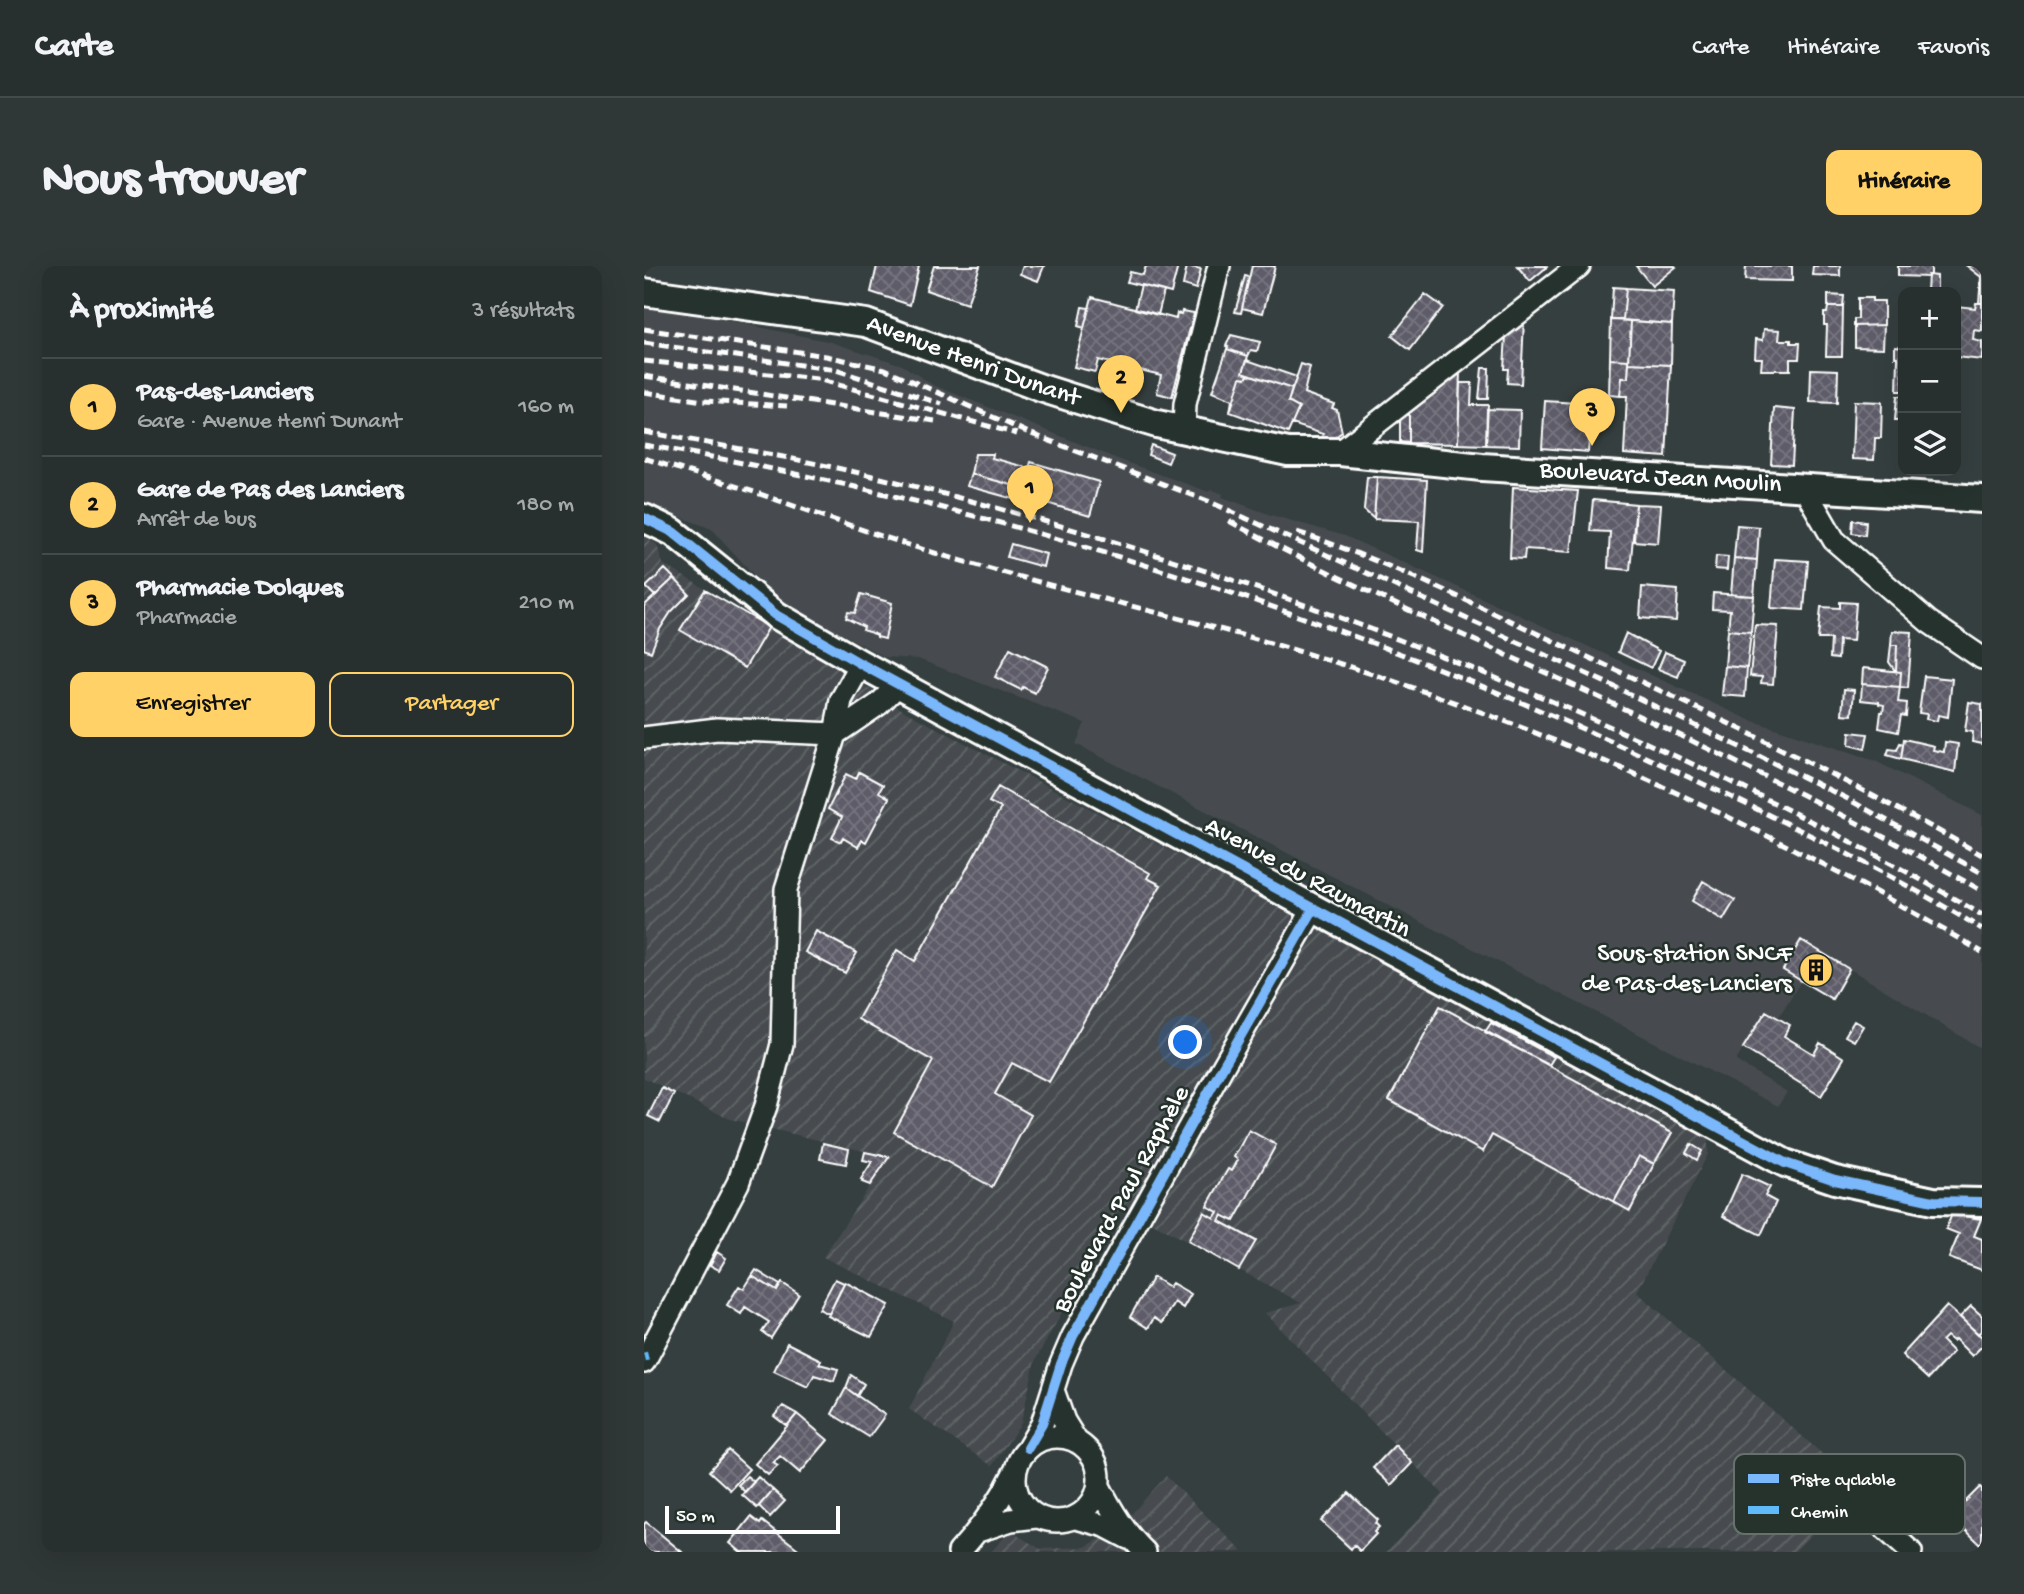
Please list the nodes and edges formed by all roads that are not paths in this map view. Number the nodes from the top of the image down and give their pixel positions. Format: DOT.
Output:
graph roads {
  1 [pos="1219,266"];
  2 [pos="1579,266"];
  3 [pos="644,292"];
  4 [pos="1184,430"];
  5 [pos="1340,452"];
  6 [pos="1803,486"];
  7 [pos="1982,499"];
  8 [pos="644,518"];
  9 [pos="1982,658"];
  10 [pos="860,664"];
  11 [pos="898,685"];
  12 [pos="835,734"];
  13 [pos="644,738"];
  14 [pos="1314,908"];
  15 [pos="1982,1202"];
  16 [pos="644,1362"];
  17 [pos="1053,1390"];
  18 [pos="1077,1442"];
  19 [pos="1028,1448"];
  20 [pos="1015,1471"];
  21 [pos="1100,1486"];
  22 [pos="1036,1517"];
  23 [pos="1076,1518"];
  24 [pos="978,1531"];
  25 [pos="1891,1534"];
  26 [pos="1139,1546"];
  27 [pos="959,1552"];
  28 [pos="1911,1552"];
  1 -- 4 [label="street"];
  2 -- 5 [label="street"];
  3 -- 4 [label="street, Avenue Henri Dunant"];
  4 -- 5 [label="street, Avenue Henri Dunant"];
  5 -- 6 [label="street, Boulevard Jean Moulin"];
  6 -- 7 [label="street, Boulevard Jean Moulin"];
  6 -- 9 [label="street"];
  8 -- 10 [label="street, Avenue du Raumartin"];
  10 -- 11 [label="street, Avenue du Raumartin"];
  10 -- 12 [label="street"];
  11 -- 12 [label="street"];
  11 -- 14 [label="street, Avenue du Raumartin"];
  12 -- 13 [label="street"];
  12 -- 16 [label="street"];
  14 -- 15 [label="street, Avenue du Raumartin"];
  14 -- 17 [label="street, Boulevard Paul Raphèle"];
  17 -- 18 [label="street"];
  17 -- 19 [label="street, Boulevard Paul Raphèle"];
  18 -- 19 [label="street"];
  18 -- 21 [label="street"];
  19 -- 20 [label="street"];
  20 -- 22 [label="street"];
  20 -- 24 [label="street"];
  21 -- 23 [label="street"];
  21 -- 26 [label="street"];
  22 -- 23 [label="street"];
  22 -- 24 [label="street"];
  23 -- 26 [label="street"];
  24 -- 27 [label="street"];
  25 -- 28 [label="street"];
}
